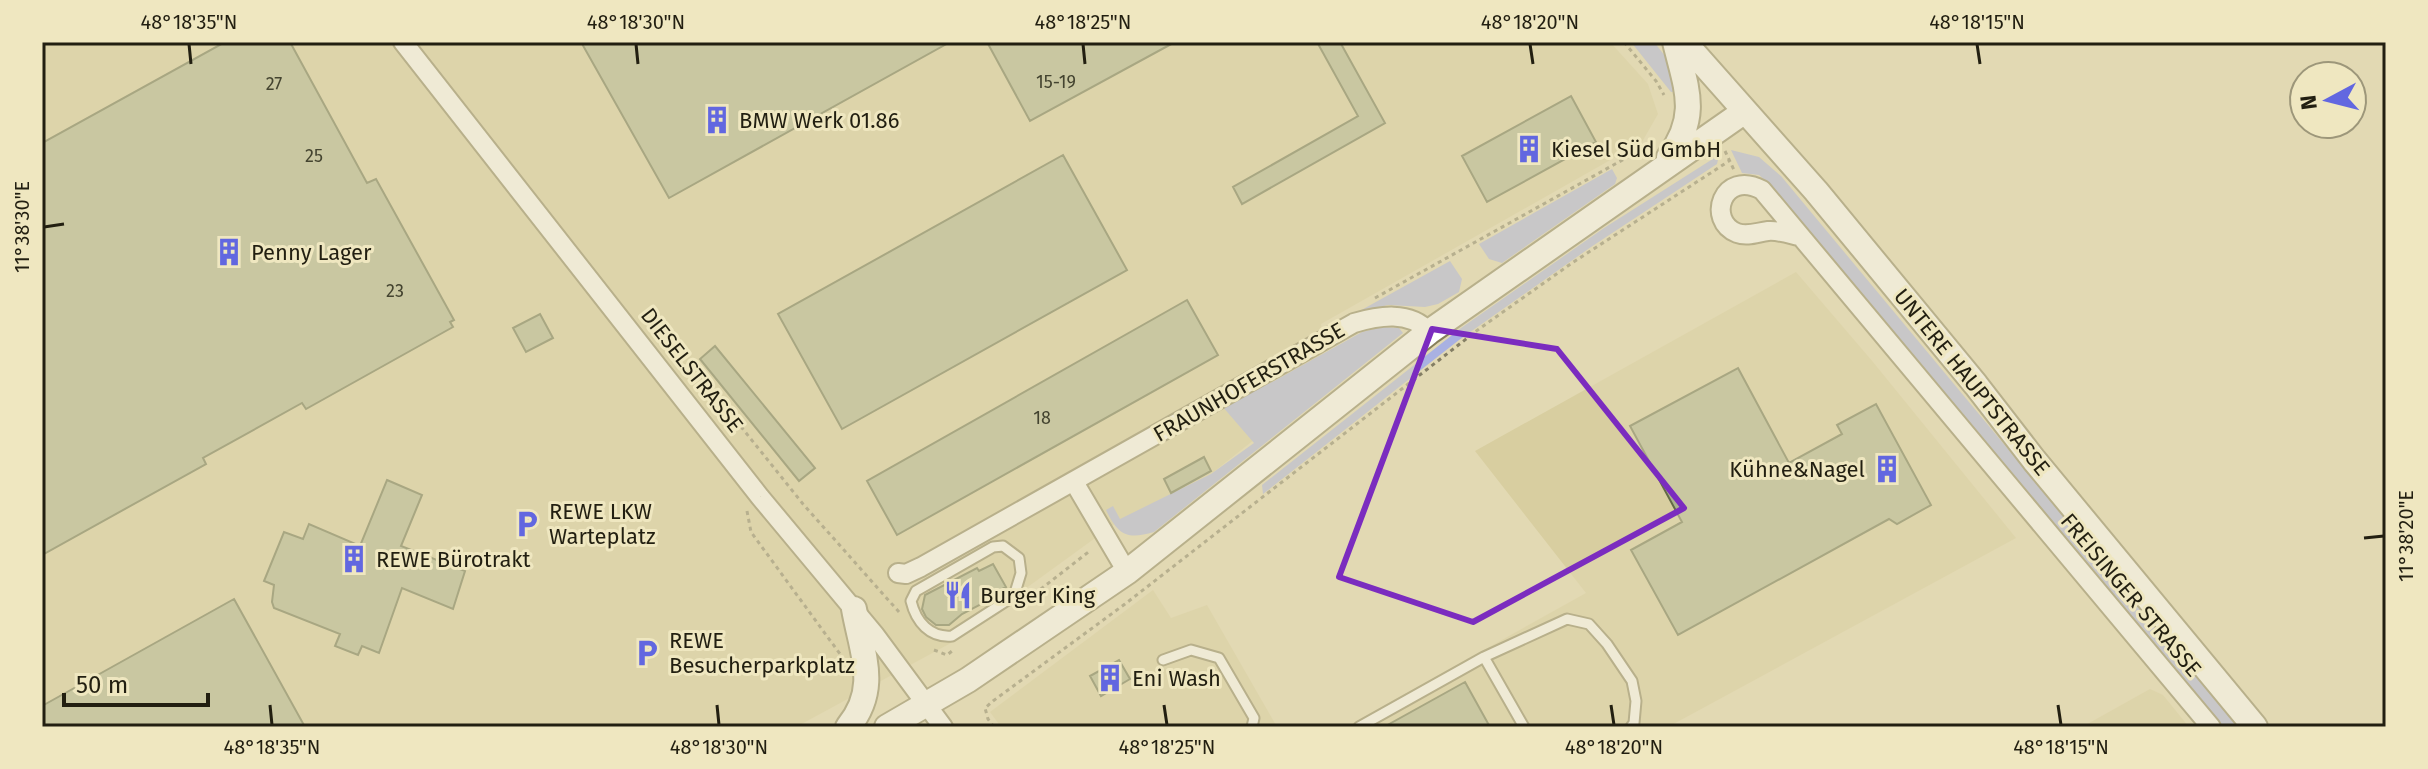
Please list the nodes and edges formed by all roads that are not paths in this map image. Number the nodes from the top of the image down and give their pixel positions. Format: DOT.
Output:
graph roads {
  1 [pos="403,42"];
  2 [pos="1675,42"];
  3 [pos="1684,42"];
  4 [pos="1745,111"];
  5 [pos="1661,169"];
  6 [pos="1799,236"];
  7 [pos="1429,332"];
  8 [pos="1074,482"];
  9 [pos="1019,558"];
  10 [pos="1127,572"];
  11 [pos="898,573"];
  12 [pos="854,609"];
  13 [pos="1484,657"];
  14 [pos="1163,660"];
  15 [pos="926,706"];
  16 [pos="848,727"];
  17 [pos="887,727"];
  18 [pos="943,727"];
  19 [pos="1252,727"];
  20 [pos="1359,727"];
  21 [pos="1524,727"];
  22 [pos="1631,727"];
  23 [pos="2211,727"];
  24 [pos="2255,727"];
  1 -- 12 [label="street, DIESELSTRASSE"];
  2 -- 5 [label="main road"];
  3 -- 4 [label="main road, UNTERE HAUPTSTRASSE"];
  4 -- 5 [label="main road"];
  4 -- 24 [label="main road, UNTERE HAUPTSTRASSE"];
  5 -- 7 [label="main road"];
  6 -- 23 [label="street, FREISINGER STRASSE"];
  7 -- 8 [label="street, FRAUNHOFERSTRASSE"];
  7 -- 10 [label="main road"];
  8 -- 10 [label="street"];
  8 -- 11 [label="street, FRAUNHOFERSTRASSE"];
  9 -- 9 [label="lane"];
  10 -- 15 [label="main road"];
  12 -- 15 [label="street, DIESELSTRASSE"];
  12 -- 16 [label="main road"];
  13 -- 20 [label="lane"];
  13 -- 21 [label="lane"];
  13 -- 22 [label="lane"];
  14 -- 19 [label="lane"];
  15 -- 17 [label="main road"];
  15 -- 18 [label="street, DIESELSTRASSE"];
}
